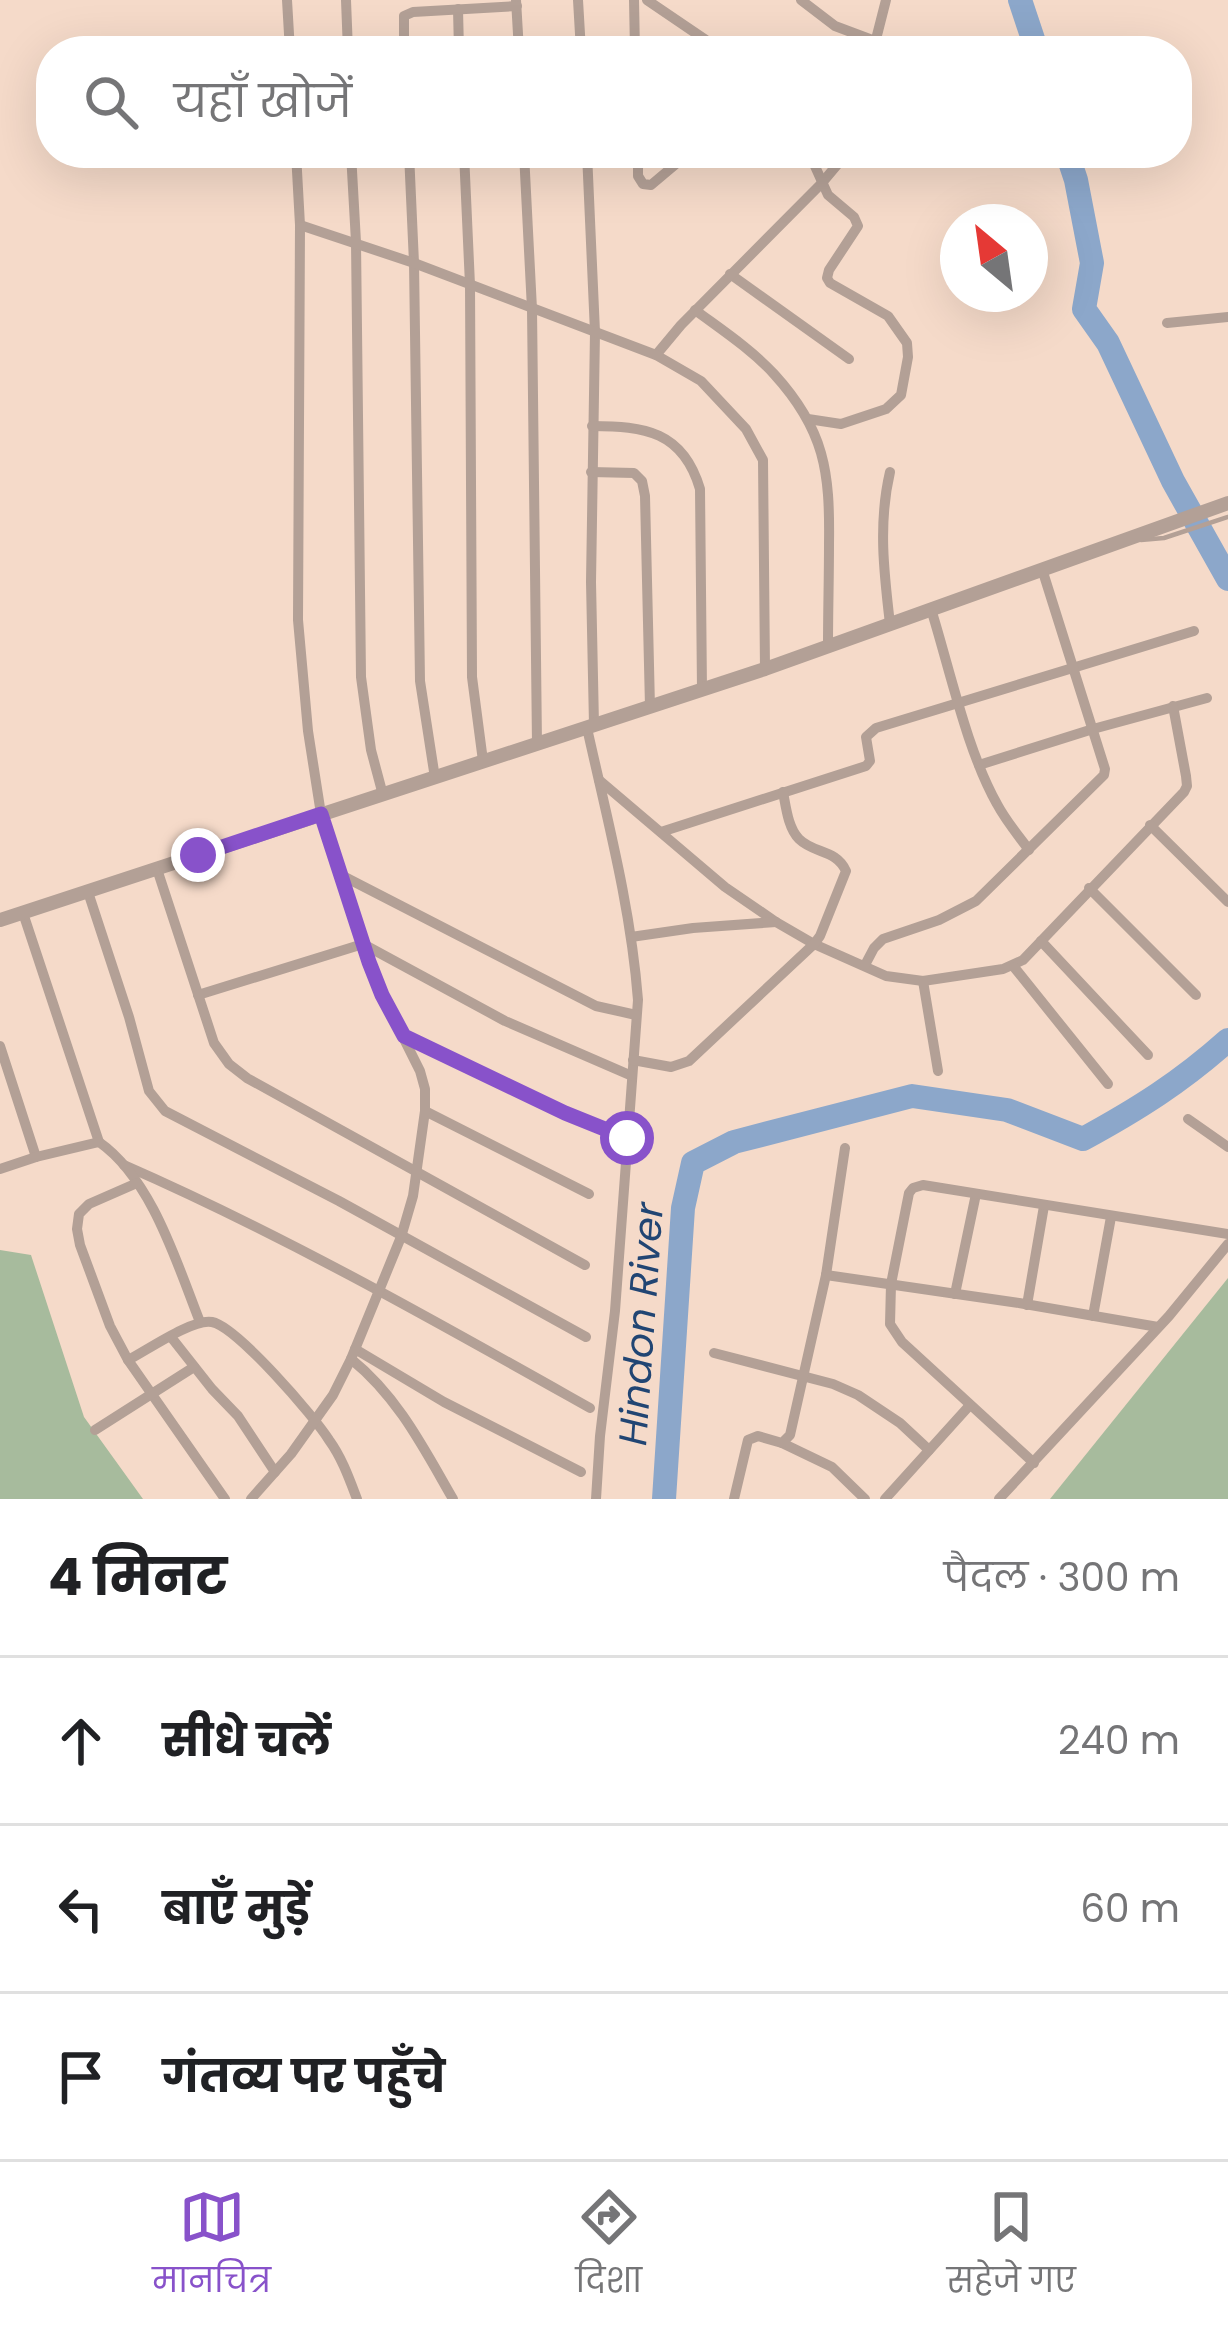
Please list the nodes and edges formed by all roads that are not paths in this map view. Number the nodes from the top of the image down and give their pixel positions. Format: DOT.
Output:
graph roads {
  1 [pos="287,0"];
  2 [pos="346,0"];
  3 [pos="578,0"];
  4 [pos="634,0"];
  5 [pos="647,0"];
  6 [pos="801,0"];
  7 [pos="886,0"];
  8 [pos="516,3"];
  9 [pos="458,9"];
  10 [pos="289,36"];
  11 [pos="347,36"];
  12 [pos="404,36"];
  13 [pos="459,36"];
  14 [pos="518,36"];
  15 [pos="580,36"];
  16 [pos="635,36"];
  17 [pos="700,36"];
  18 [pos="854,36"];
  19 [pos="877,36"];
  20 [pos="297,168"];
  21 [pos="352,168"];
  22 [pos="410,168"];
  23 [pos="465,168"];
  24 [pos="525,168"];
  25 [pos="588,168"];
  26 [pos="638,168"];
  27 [pos="671,168"];
  28 [pos="814,168"];
  29 [pos="834,168"];
  30 [pos="821,184"];
  31 [pos="300,225"];
  32 [pos="356,242"];
  33 [pos="414,263"];
  34 [pos="730,274"];
  35 [pos="470,285"];
  36 [pos="532,309"];
  37 [pos="695,310"];
  38 [pos="1228,316"];
  39 [pos="1167,323"];
  40 [pos="595,332"];
  41 [pos="656,355"];
  42 [pos="849,359"];
  43 [pos="808,419"];
  44 [pos="592,426"];
  45 [pos="591,472"];
  46 [pos="890,472"];
  47 [pos="1228,503"];
  48 [pos="1228,517"];
  49 [pos="1158,533"];
  50 [pos="1042,569"];
  51 [pos="931,609"];
  52 [pos="890,624"];
  53 [pos="1194,631"];
  54 [pos="828,646"];
  55 [pos="766,669"];
  56 [pos="1074,669"];
  57 [pos="702,690"];
  58 [pos="1207,698"];
  59 [pos="960,704"];
  60 [pos="1173,706"];
  61 [pos="650,707"];
  62 [pos="590,726"];
  63 [pos="1093,729"];
  64 [pos="536,744"];
  65 [pos="483,761"];
  66 [pos="980,765"];
  67 [pos="435,778"];
  68 [pos="598,780"];
  69 [pos="783,792"];
  70 [pos="383,795"];
  71 [pos="321,814"];
  72 [pos="1150,825"];
  73 [pos="661,832"];
  74 [pos="1029,850"];
  75 [pos="157,869"];
  76 [pos="339,874"];
  77 [pos="1089,888"];
  78 [pos="88,892"];
  79 [pos="1228,902"];
  80 [pos="23,913"];
  81 [pos="0,920"];
  82 [pos="776,922"];
  83 [pos="631,938"];
  84 [pos="1041,941"];
  85 [pos="363,944"];
  86 [pos="814,944"];
  87 [pos="865,965"];
  88 [pos="1014,967"];
  89 [pos="923,981"];
  90 [pos="198,995"];
  91 [pos="1196,995"];
  92 [pos="637,1015"];
  93 [pos="404,1036"];
  94 [pos="0,1046"];
  95 [pos="1148,1055"];
  96 [pos="634,1060"];
  97 [pos="938,1071"];
  98 [pos="632,1076"];
  99 [pos="1108,1084"];
  100 [pos="424,1111"];
  101 [pos="1188,1119"];
  102 [pos="627,1138"];
  103 [pos="100,1142"];
  104 [pos="845,1148"];
  105 [pos="1228,1148"];
  106 [pos="36,1157"];
  107 [pos="124,1165"];
  108 [pos="0,1169"];
  109 [pos="417,1170"];
  110 [pos="137,1183"];
  111 [pos="589,1194"];
  112 [pos="976,1194"];
  113 [pos="1044,1206"];
  114 [pos="1111,1216"];
  115 [pos="1228,1234"];
  116 [pos="401,1237"];
  117 [pos="1228,1244"];
  118 [pos="585,1265"];
  119 [pos="826,1275"];
  120 [pos="891,1284"];
  121 [pos="379,1290"];
  122 [pos="955,1294"];
  123 [pos="1027,1304"];
  124 [pos="1093,1316"];
  125 [pos="200,1322"];
  126 [pos="1159,1327"];
  127 [pos="171,1337"];
  128 [pos="586,1337"];
  129 [pos="714,1353"];
  130 [pos="353,1354"];
  131 [pos="128,1360"];
  132 [pos="194,1367"];
  133 [pos="803,1378"];
  134 [pos="151,1394"];
  135 [pos="970,1405"];
  136 [pos="590,1408"];
  137 [pos="315,1419"];
  138 [pos="95,1430"];
  139 [pos="782,1443"];
  140 [pos="929,1450"];
  141 [pos="1034,1462"];
  142 [pos="275,1472"];
  143 [pos="581,1472"];
  144 [pos="225,1499"];
  145 [pos="250,1499"];
  146 [pos="357,1499"];
  147 [pos="453,1499"];
  148 [pos="596,1499"];
  149 [pos="734,1499"];
  150 [pos="865,1499"];
  151 [pos="885,1499"];
  152 [pos="999,1499"];
  1 -- 10 [label="street"];
  2 -- 11 [label="street"];
  3 -- 15 [label="street"];
  4 -- 16 [label="street"];
  5 -- 17 [label="street"];
  6 -- 18 [label="street"];
  7 -- 19 [label="street"];
  8 -- 9 [label="street"];
  8 -- 14 [label="street"];
  9 -- 12 [label="street"];
  9 -- 13 [label="street"];
  20 -- 31 [label="street"];
  21 -- 32 [label="street"];
  22 -- 33 [label="street"];
  23 -- 35 [label="street"];
  24 -- 36 [label="street"];
  25 -- 40 [label="street"];
  26 -- 27 [label="street"];
  28 -- 30 [label="street"];
  29 -- 30 [label="street"];
  30 -- 34 [label="street"];
  30 -- 43 [label="street"];
  31 -- 32 [label="street"];
  31 -- 71 [label="street"];
  32 -- 33 [label="street"];
  32 -- 70 [label="street"];
  33 -- 35 [label="street"];
  33 -- 67 [label="street"];
  34 -- 37 [label="street"];
  34 -- 42 [label="street"];
  35 -- 36 [label="street"];
  35 -- 65 [label="street"];
  36 -- 40 [label="street"];
  36 -- 64 [label="street"];
  37 -- 41 [label="street"];
  37 -- 43 [label="street"];
  38 -- 39 [label="street"];
  40 -- 41 [label="street"];
  40 -- 44 [label="street"];
  41 -- 55 [label="street"];
  43 -- 54 [label="street"];
  44 -- 45 [label="street"];
  44 -- 57 [label="street"];
  45 -- 61 [label="street"];
  45 -- 62 [label="street"];
  46 -- 52 [label="street"];
  47 -- 49 [label="street"];
  48 -- 49 [label="lane"];
  49 -- 50 [label="street"];
  50 -- 51 [label="street"];
  50 -- 56 [label="street"];
  51 -- 52 [label="street"];
  51 -- 59 [label="street"];
  52 -- 54 [label="street"];
  53 -- 56 [label="street"];
  54 -- 55 [label="street"];
  55 -- 57 [label="street"];
  56 -- 59 [label="street"];
  56 -- 63 [label="street"];
  57 -- 61 [label="street"];
  58 -- 60 [label="street"];
  59 -- 66 [label="street"];
  59 -- 69 [label="street"];
  60 -- 63 [label="street"];
  60 -- 72 [label="street"];
  61 -- 62 [label="street"];
  62 -- 64 [label="street"];
  62 -- 68 [label="street"];
  63 -- 66 [label="street"];
  63 -- 74 [label="street"];
  64 -- 65 [label="street"];
  65 -- 67 [label="street"];
  66 -- 74 [label="street"];
  67 -- 70 [label="street"];
  68 -- 73 [label="street"];
  68 -- 83 [label="street"];
  69 -- 73 [label="street"];
  69 -- 86 [label="street"];
  70 -- 71 [label="street"];
  71 -- 75 [label="street"];
  71 -- 76 [label="street"];
  72 -- 77 [label="street"];
  72 -- 79 [label="street"];
  73 -- 82 [label="street"];
  74 -- 87 [label="street"];
  75 -- 78 [label="street"];
  75 -- 90 [label="street"];
  76 -- 85 [label="street"];
  76 -- 92 [label="street"];
  77 -- 84 [label="street"];
  77 -- 91 [label="street"];
  78 -- 80 [label="street"];
  78 -- 116 [label="street"];
  80 -- 81 [label="street"];
  80 -- 103 [label="street"];
  82 -- 83 [label="street"];
  82 -- 86 [label="street"];
  83 -- 92 [label="street"];
  84 -- 88 [label="street"];
  84 -- 95 [label="street"];
  85 -- 90 [label="street"];
  85 -- 93 [label="street"];
  85 -- 98 [label="street"];
  86 -- 87 [label="street"];
  86 -- 96 [label="street"];
  87 -- 89 [label="street"];
  88 -- 89 [label="street"];
  88 -- 99 [label="street"];
  89 -- 97 [label="street"];
  90 -- 109 [label="street"];
  92 -- 96 [label="street"];
  93 -- 100 [label="street"];
  93 -- 102 [label="street"];
  94 -- 106 [label="street"];
  96 -- 98 [label="street"];
  98 -- 102 [label="street"];
  100 -- 109 [label="street"];
  100 -- 111 [label="street"];
  101 -- 105 [label="street"];
  102 -- 148 [label="street"];
  103 -- 106 [label="street"];
  103 -- 107 [label="street"];
  104 -- 119 [label="street"];
  106 -- 108 [label="street"];
  107 -- 110 [label="street"];
  107 -- 121 [label="street"];
  109 -- 116 [label="street"];
  109 -- 118 [label="street"];
  110 -- 125 [label="street"];
  110 -- 131 [label="street"];
  112 -- 113 [label="street"];
  112 -- 120 [label="street"];
  112 -- 122 [label="street"];
  113 -- 114 [label="street"];
  113 -- 123 [label="street"];
  114 -- 115 [label="street"];
  114 -- 124 [label="street"];
  116 -- 121 [label="street"];
  116 -- 128 [label="street"];
  117 -- 126 [label="street"];
  119 -- 120 [label="street"];
  119 -- 133 [label="street"];
  120 -- 122 [label="street"];
  120 -- 135 [label="street"];
  121 -- 130 [label="street"];
  121 -- 136 [label="street"];
  122 -- 123 [label="street"];
  123 -- 124 [label="street"];
  124 -- 126 [label="street"];
  125 -- 127 [label="street"];
  125 -- 137 [label="street"];
  126 -- 141 [label="street"];
  127 -- 131 [label="street"];
  127 -- 132 [label="street"];
  129 -- 133 [label="street"];
  130 -- 137 [label="street"];
  130 -- 143 [label="street"];
  130 -- 147 [label="street"];
  131 -- 134 [label="street"];
  132 -- 134 [label="street"];
  132 -- 142 [label="street"];
  133 -- 139 [label="street"];
  133 -- 140 [label="street"];
  134 -- 138 [label="street"];
  134 -- 144 [label="street"];
  135 -- 140 [label="street"];
  135 -- 141 [label="street"];
  137 -- 142 [label="street"];
  137 -- 146 [label="street"];
  139 -- 149 [label="street"];
  139 -- 150 [label="street"];
  140 -- 151 [label="street"];
  141 -- 152 [label="street"];
  142 -- 145 [label="street"];
}
